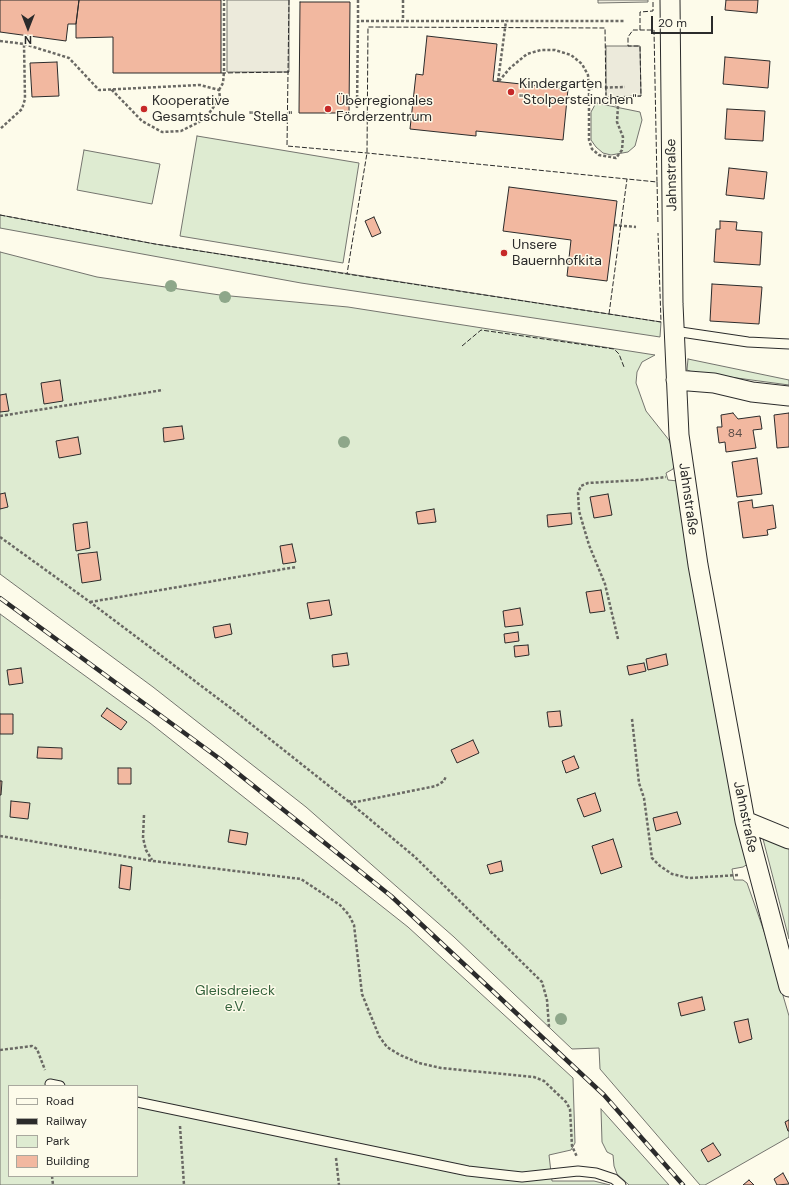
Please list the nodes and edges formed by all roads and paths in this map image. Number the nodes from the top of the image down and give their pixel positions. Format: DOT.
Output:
graph roads {
  1 [pos="224,0"];
  2 [pos="358,0"];
  3 [pos="403,0"];
  4 [pos="670,0"];
  5 [pos="358,21"];
  6 [pos="403,21"];
  7 [pos="506,21"];
  8 [pos="625,21"];
  9 [pos="0,41"];
  10 [pos="24,44"];
  11 [pos="589,88"];
  12 [pos="625,88"];
  13 [pos="111,89"];
  14 [pos="219,90"];
  15 [pos="589,103"];
  16 [pos="357,108"];
  17 [pos="0,129"];
  18 [pos="614,225"];
  19 [pos="636,227"];
  20 [pos="674,331"];
  21 [pos="789,344"];
  22 [pos="676,380"];
  23 [pos="163,390"];
  24 [pos="789,396"];
  25 [pos="0,416"];
  26 [pos="685,473"];
  27 [pos="0,537"];
  28 [pos="296,567"];
  29 [pos="90,602"];
  30 [pos="618,639"];
  31 [pos="632,719"];
  32 [pos="446,776"];
  33 [pos="348,801"];
  34 [pos="144,815"];
  35 [pos="745,821"];
  36 [pos="0,836"];
  37 [pos="789,839"];
  38 [pos="152,861"];
  39 [pos="757,872"];
  40 [pos="789,987"];
  41 [pos="548,1027"];
  42 [pos="0,1050"];
  43 [pos="50,1084"];
  44 [pos="55,1085"];
  45 [pos="138,1102"];
  46 [pos="181,1112"];
  47 [pos="339,1144"];
  48 [pos="578,1171"];
  49 [pos="184,1185"];
  50 [pos="339,1185"];
  51 [pos="620,1185"];
  1 -- 14 [label="path"];
  2 -- 5 [label="path"];
  3 -- 6 [label="path"];
  4 -- 20 [label="street, Jahnstraße"];
  5 -- 6 [label="path"];
  5 -- 16 [label="path"];
  6 -- 7 [label="path"];
  7 -- 8 [label="path"];
  7 -- 11 [label="path"];
  9 -- 10 [label="path"];
  10 -- 13 [label="path"];
  10 -- 17 [label="path"];
  11 -- 12 [label="path"];
  11 -- 15 [label="path"];
  13 -- 14 [label="path"];
  13 -- 14 [label="path"];
  15 -- 15 [label="path"];
  18 -- 19 [label="path"];
  20 -- 21 [label="lane"];
  20 -- 22 [label="street, Jahnstraße"];
  22 -- 24 [label="street"];
  22 -- 26 [label="street, Jahnstraße"];
  23 -- 25 [label="path"];
  26 -- 30 [label="path"];
  26 -- 35 [label="street, Jahnstraße"];
  27 -- 29 [label="path"];
  28 -- 29 [label="path"];
  29 -- 33 [label="path"];
  31 -- 39 [label="path"];
  32 -- 33 [label="path"];
  33 -- 41 [label="path"];
  34 -- 38 [label="path"];
  35 -- 37 [label="street"];
  35 -- 39 [label="street, Jahnstraße"];
  36 -- 38 [label="path"];
  38 -- 48 [label="path"];
  39 -- 40 [label="street, Jahnstraße"];
  42 -- 43 [label="path"];
  43 -- 44 [label="lane"];
  45 -- 46 [label="lane"];
  46 -- 47 [label="lane"];
  46 -- 49 [label="path"];
  47 -- 48 [label="lane"];
  47 -- 50 [label="path"];
  48 -- 51 [label="lane"];
}
